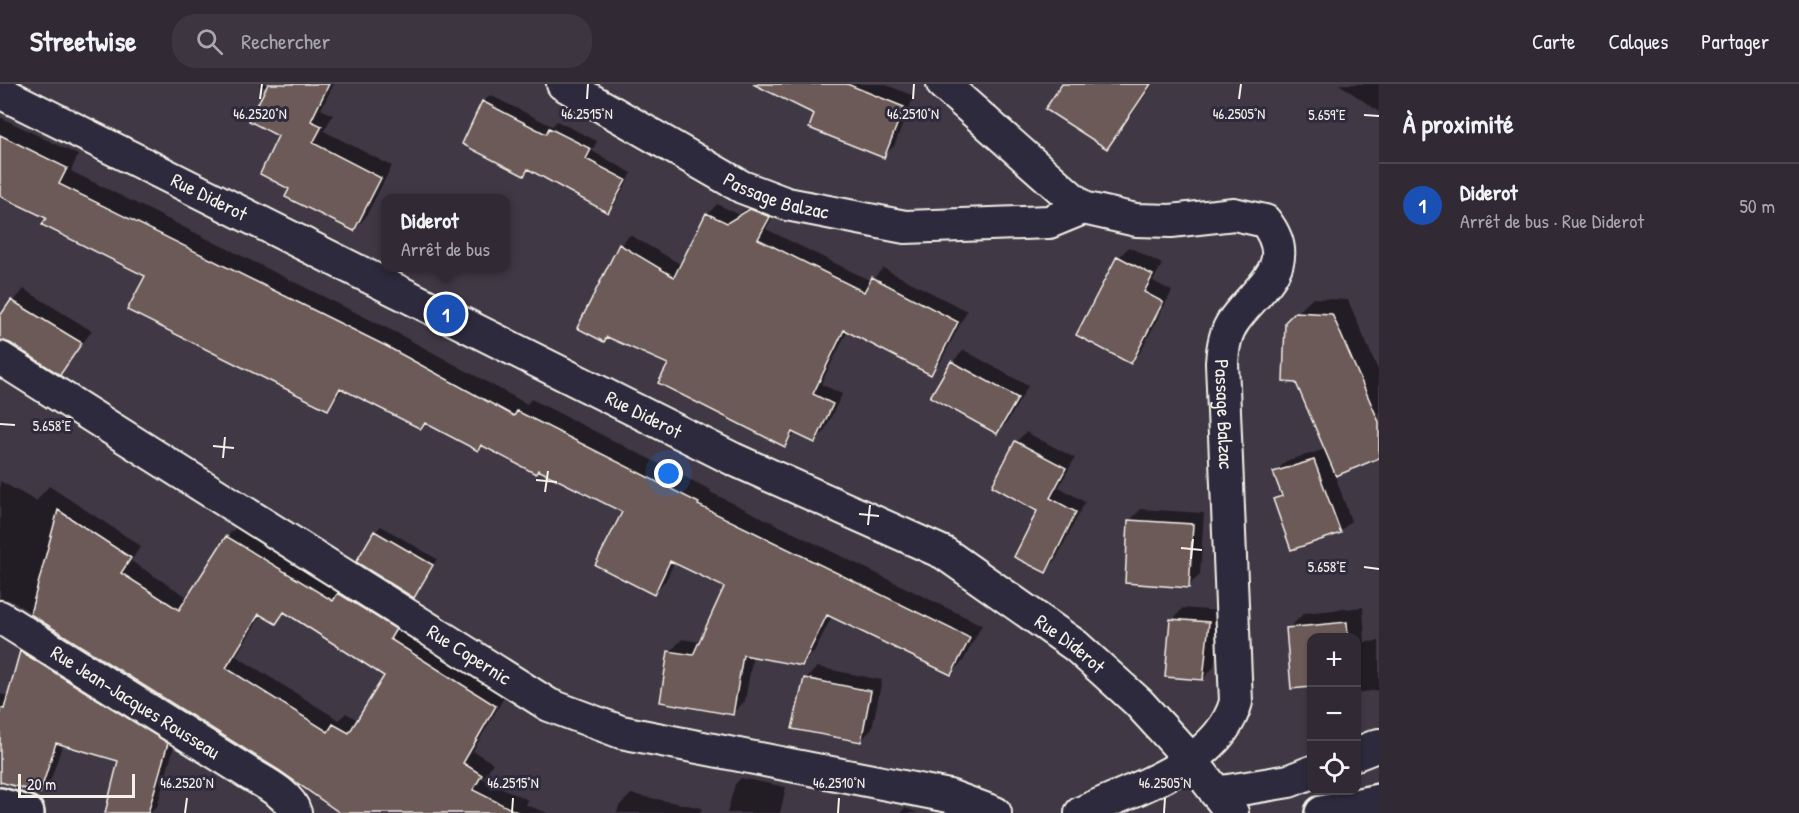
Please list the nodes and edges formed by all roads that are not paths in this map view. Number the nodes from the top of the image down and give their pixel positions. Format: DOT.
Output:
graph roads {
  1 [pos="563,84"];
  2 [pos="943,84"];
  3 [pos="0,92"];
  4 [pos="1083,208"];
  5 [pos="0,358"];
  6 [pos="0,617"];
  7 [pos="1379,745"];
  8 [pos="1361,752"];
  9 [pos="1192,761"];
  10 [pos="1307,774"];
  11 [pos="1379,801"];
  12 [pos="1224,803"];
  13 [pos="0,805"];
  14 [pos="27,813"];
  15 [pos="295,813"];
  16 [pos="995,813"];
  17 [pos="1081,813"];
  18 [pos="1322,813"];
  1 -- 4 [label="street, Passage Balzac"];
  2 -- 4 [label="street, Passage Balzac"];
  3 -- 9 [label="street, Rue Diderot"];
  4 -- 9 [label="street, Passage Balzac"];
  5 -- 16 [label="street, Rue Copernic"];
  6 -- 15 [label="street, Rue Jean-Jacques Rousseau"];
  7 -- 8 [label="street"];
  9 -- 12 [label="street, Rue Diderot"];
  9 -- 17 [label="street"];
  10 -- 12 [label="street"];
  11 -- 18 [label="street"];
  13 -- 14 [label="street"];
}
